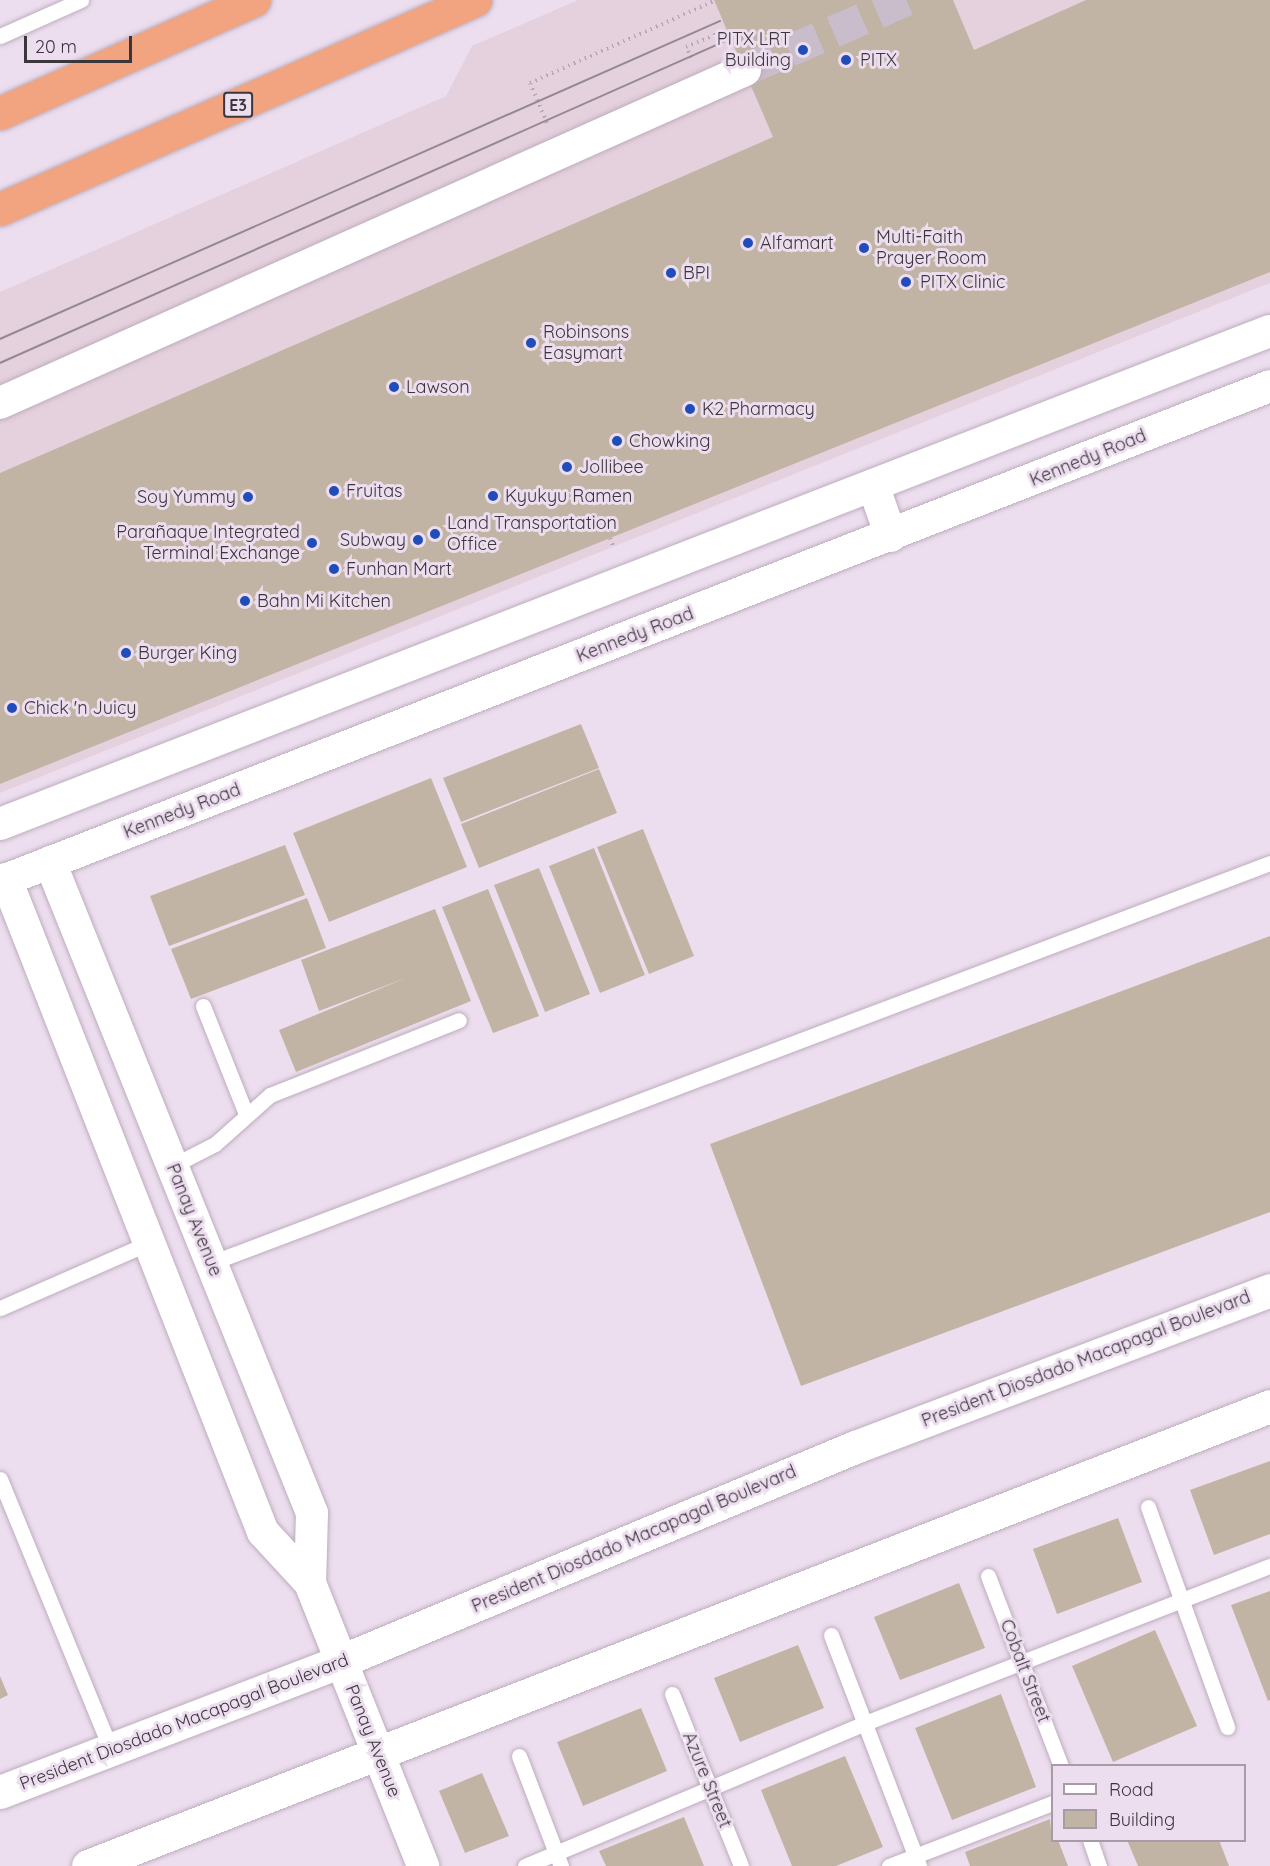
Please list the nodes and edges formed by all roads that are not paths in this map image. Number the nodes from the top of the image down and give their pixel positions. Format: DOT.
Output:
graph roads {
  1 [pos="81,0"];
  2 [pos="254,0"];
  3 [pos="475,0"];
  4 [pos="0,36"];
  5 [pos="745,70"];
  6 [pos="0,112"];
  7 [pos="0,209"];
  8 [pos="1269,333"];
  9 [pos="1270,386"];
  10 [pos="0,403"];
  11 [pos="873,485"];
  12 [pos="891,536"];
  13 [pos="0,824"];
  14 [pos="50,862"];
  15 [pos="1270,862"];
  16 [pos="3,881"];
  17 [pos="203,1006"];
  18 [pos="459,1020"];
  19 [pos="246,1114"];
  20 [pos="172,1166"];
  21 [pos="149,1244"];
  22 [pos="211,1263"];
  23 [pos="1270,1290"];
  24 [pos="0,1308"];
  25 [pos="1270,1406"];
  26 [pos="0,1479"];
  27 [pos="1148,1507"];
  28 [pos="1270,1566"];
  29 [pos="988,1576"];
  30 [pos="310,1583"];
  31 [pos="1181,1598"];
  32 [pos="831,1635"];
  33 [pos="341,1661"];
  34 [pos="1022,1662"];
  35 [pos="672,1694"];
  36 [pos="865,1723"];
  37 [pos="1227,1727"];
  38 [pos="111,1749"];
  39 [pos="376,1749"];
  40 [pos="519,1756"];
  41 [pos="1060,1764"];
  42 [pos="709,1786"];
  43 [pos="0,1792"];
  44 [pos="1051,1804"];
  45 [pos="1091,1842"];
  46 [pos="559,1859"];
  47 [pos="917,1861"];
  48 [pos="88,1866"];
  49 [pos="423,1866"];
  50 [pos="525,1866"];
  51 [pos="741,1866"];
  52 [pos="889,1866"];
  53 [pos="1100,1866"];
  1 -- 4 [label="lane"];
  2 -- 6 [label="highway"];
  3 -- 7 [label="highway, E3"];
  5 -- 10 [label="street"];
  8 -- 11 [label="street"];
  9 -- 12 [label="street, Kennedy Road"];
  11 -- 12 [label="street"];
  11 -- 13 [label="street"];
  12 -- 14 [label="street, Kennedy Road"];
  14 -- 16 [label="street, Kennedy Road"];
  14 -- 20 [label="street, Panay Avenue"];
  15 -- 22 [label="lane"];
  16 -- 21 [label="street, Panay Avenue"];
  17 -- 19 [label="lane"];
  18 -- 19 [label="lane"];
  19 -- 20 [label="lane"];
  20 -- 22 [label="street, Panay Avenue"];
  21 -- 24 [label="lane"];
  21 -- 30 [label="street, Panay Avenue"];
  22 -- 30 [label="street, Panay Avenue"];
  23 -- 33 [label="main road, President Diosdado Macapagal Boulevard"];
  25 -- 39 [label="main road"];
  26 -- 38 [label="lane"];
  27 -- 31 [label="lane"];
  28 -- 31 [label="lane"];
  29 -- 34 [label="lane, Cobalt Street"];
  30 -- 33 [label="street, Panay Avenue"];
  31 -- 34 [label="lane"];
  31 -- 37 [label="lane"];
  32 -- 36 [label="lane"];
  33 -- 38 [label="main road, President Diosdado Macapagal Boulevard"];
  33 -- 39 [label="street, Panay Avenue"];
  34 -- 36 [label="lane"];
  34 -- 41 [label="lane, Cobalt Street"];
  35 -- 42 [label="lane, Azure Street"];
  36 -- 42 [label="lane"];
  36 -- 47 [label="lane"];
  38 -- 43 [label="main road, President Diosdado Macapagal Boulevard"];
  39 -- 48 [label="main road"];
  39 -- 49 [label="street, Panay Avenue"];
  40 -- 46 [label="lane"];
  42 -- 46 [label="lane"];
  42 -- 51 [label="lane, Azure Street"];
  44 -- 47 [label="lane"];
  45 -- 53 [label="lane"];
  46 -- 50 [label="lane"];
  47 -- 52 [label="lane"];
}
